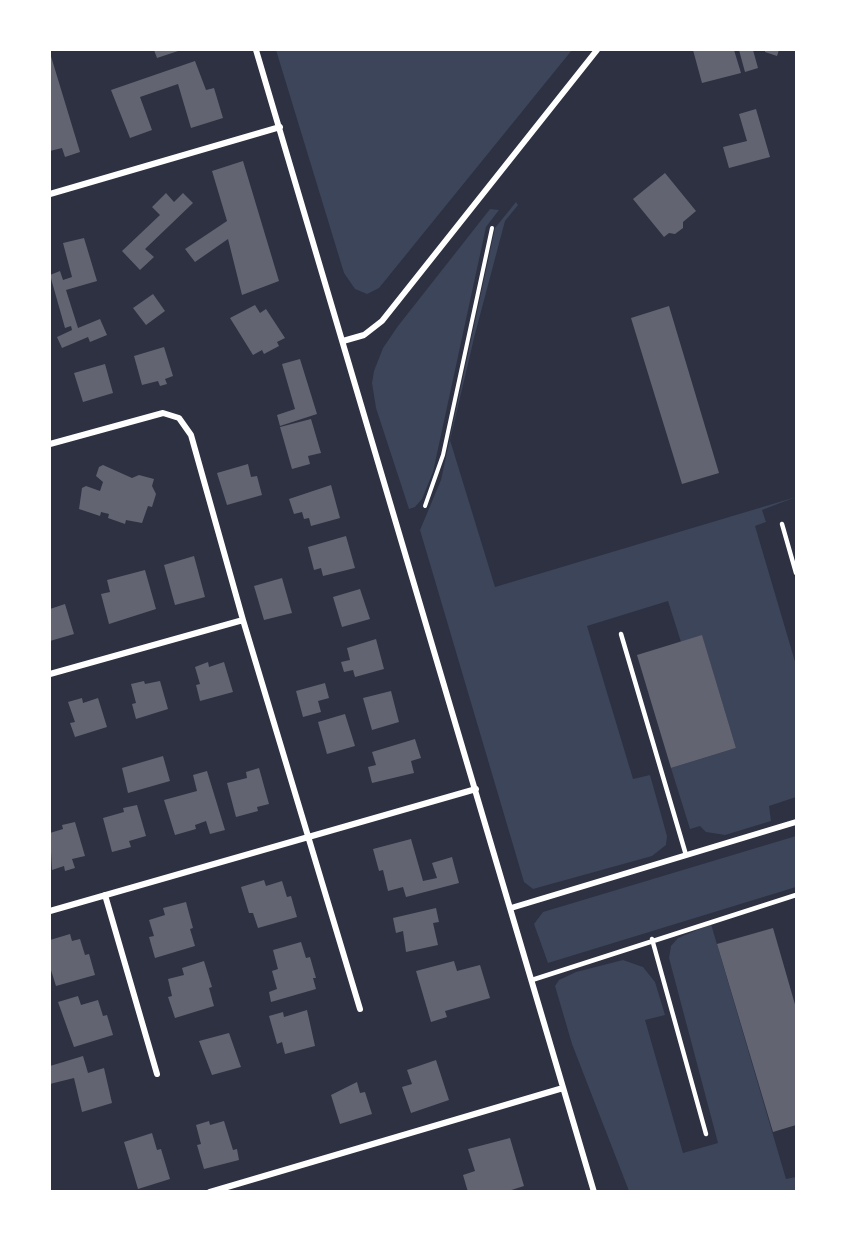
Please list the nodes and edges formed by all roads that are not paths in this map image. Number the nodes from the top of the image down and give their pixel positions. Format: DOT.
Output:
graph roads {
  1 [pos="256,50"];
  2 [pos="597,50"];
  3 [pos="280,127"];
  4 [pos="50,194"];
  5 [pos="343,341"];
  6 [pos="50,444"];
  7 [pos="782,524"];
  8 [pos="796,571"];
  9 [pos="243,620"];
  10 [pos="621,634"];
  11 [pos="50,674"];
  12 [pos="476,789"];
  13 [pos="796,822"];
  14 [pos="310,837"];
  15 [pos="686,855"];
  16 [pos="105,895"];
  17 [pos="796,895"];
  18 [pos="511,908"];
  19 [pos="50,911"];
  20 [pos="652,939"];
  21 [pos="532,980"];
  22 [pos="360,1009"];
  23 [pos="157,1074"];
  24 [pos="563,1088"];
  25 [pos="706,1134"];
  26 [pos="210,1191"];
  27 [pos="594,1191"];
  1 -- 3 [label="street"];
  2 -- 5 [label="street"];
  3 -- 4 [label="street"];
  3 -- 5 [label="street"];
  5 -- 12 [label="street"];
  6 -- 9 [label="street"];
  7 -- 8 [label="lane"];
  9 -- 11 [label="street"];
  9 -- 14 [label="street"];
  10 -- 15 [label="lane"];
  12 -- 14 [label="street"];
  12 -- 18 [label="street"];
  13 -- 15 [label="street"];
  14 -- 16 [label="street"];
  14 -- 22 [label="street"];
  15 -- 18 [label="street"];
  16 -- 19 [label="street"];
  16 -- 23 [label="street"];
  17 -- 20 [label="lane"];
  18 -- 21 [label="street"];
  20 -- 21 [label="lane"];
  20 -- 25 [label="lane"];
  21 -- 24 [label="street"];
  24 -- 26 [label="street"];
  24 -- 27 [label="street"];
}
